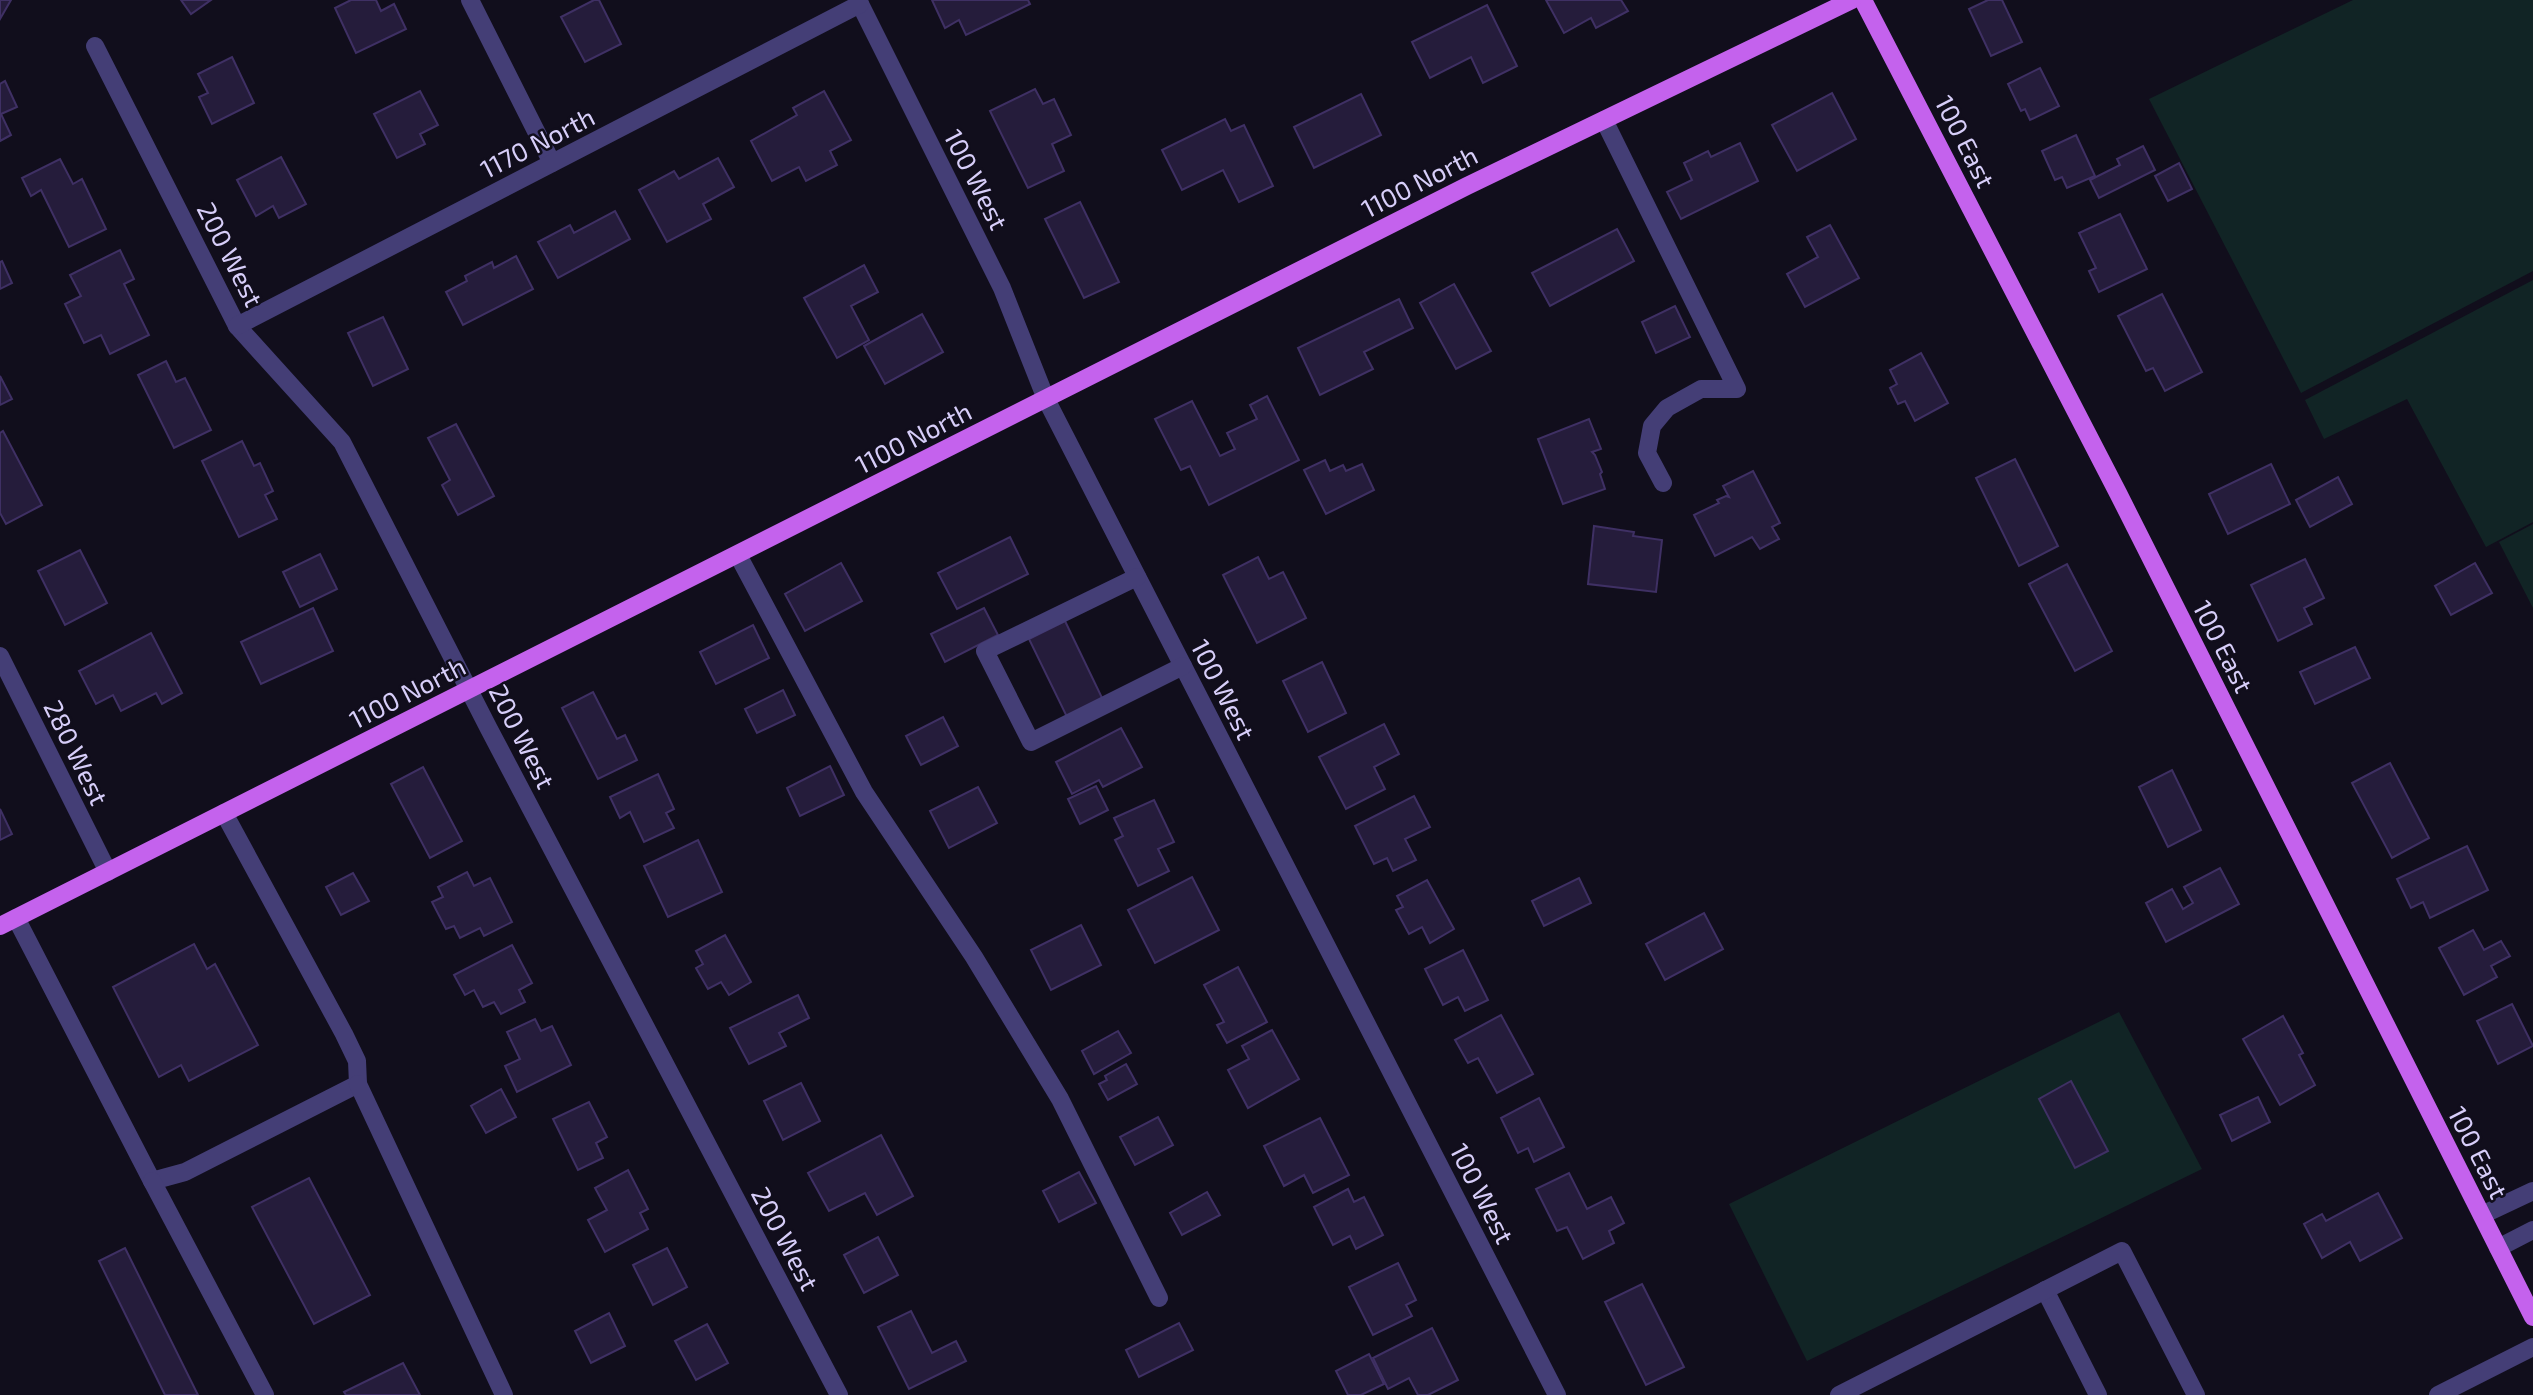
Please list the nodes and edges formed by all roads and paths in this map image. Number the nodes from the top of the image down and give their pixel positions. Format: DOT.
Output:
graph roads {
  1 [pos="470,0"];
  2 [pos="1852,0"];
  3 [pos="1863,0"];
  4 [pos="859,2"];
  5 [pos="95,46"];
  6 [pos="1604,120"];
  7 [pos="552,163"];
  8 [pos="237,326"];
  9 [pos="1046,399"];
  10 [pos="1663,483"];
  11 [pos="738,555"];
  12 [pos="1138,577"];
  13 [pos="0,656"];
  14 [pos="1183,666"];
  15 [pos="469,690"];
  16 [pos="224,813"];
  17 [pos="108,872"];
  18 [pos="16,918"];
  19 [pos="0,926"];
  20 [pos="358,1084"];
  21 [pos="152,1181"];
  22 [pos="2533,1191"];
  23 [pos="2482,1215"];
  24 [pos="2533,1230"];
  25 [pos="2498,1248"];
  26 [pos="2045,1290"];
  27 [pos="1159,1298"];
  28 [pos="2533,1317"];
  29 [pos="2533,1347"];
  30 [pos="265,1395"];
  31 [pos="504,1395"];
  32 [pos="839,1395"];
  33 [pos="1557,1395"];
  34 [pos="1839,1395"];
  35 [pos="2098,1395"];
  36 [pos="2196,1395"];
  37 [pos="2438,1395"];
  1 -- 7 [label="street"];
  2 -- 6 [label="main road, 1100 North"];
  3 -- 23 [label="main road, 100 East"];
  4 -- 7 [label="street, 1170 North"];
  4 -- 9 [label="street, 100 West"];
  5 -- 8 [label="street, 200 West"];
  6 -- 9 [label="main road, 1100 North"];
  6 -- 10 [label="street"];
  7 -- 8 [label="street, 1170 North"];
  8 -- 15 [label="street, 200 West"];
  9 -- 11 [label="main road, 1100 North"];
  9 -- 12 [label="street, 100 West"];
  11 -- 15 [label="main road, 1100 North"];
  11 -- 27 [label="street"];
  12 -- 14 [label="street, 100 West"];
  12 -- 14 [label="street"];
  13 -- 17 [label="street, 280 West"];
  14 -- 33 [label="street, 100 West"];
  15 -- 16 [label="main road, 1100 North"];
  15 -- 32 [label="street, 200 West"];
  16 -- 17 [label="main road, 1100 North"];
  16 -- 20 [label="street"];
  17 -- 18 [label="main road, 1100 North"];
  18 -- 19 [label="main road, 1100 North"];
  18 -- 21 [label="street"];
  20 -- 21 [label="street"];
  20 -- 31 [label="street"];
  21 -- 30 [label="street"];
  22 -- 23 [label="street"];
  23 -- 25 [label="main road, 100 East"];
  24 -- 25 [label="street"];
  25 -- 28 [label="main road, 100 East"];
  26 -- 34 [label="street"];
  26 -- 35 [label="street"];
  26 -- 36 [label="street"];
  29 -- 37 [label="street"];
}
